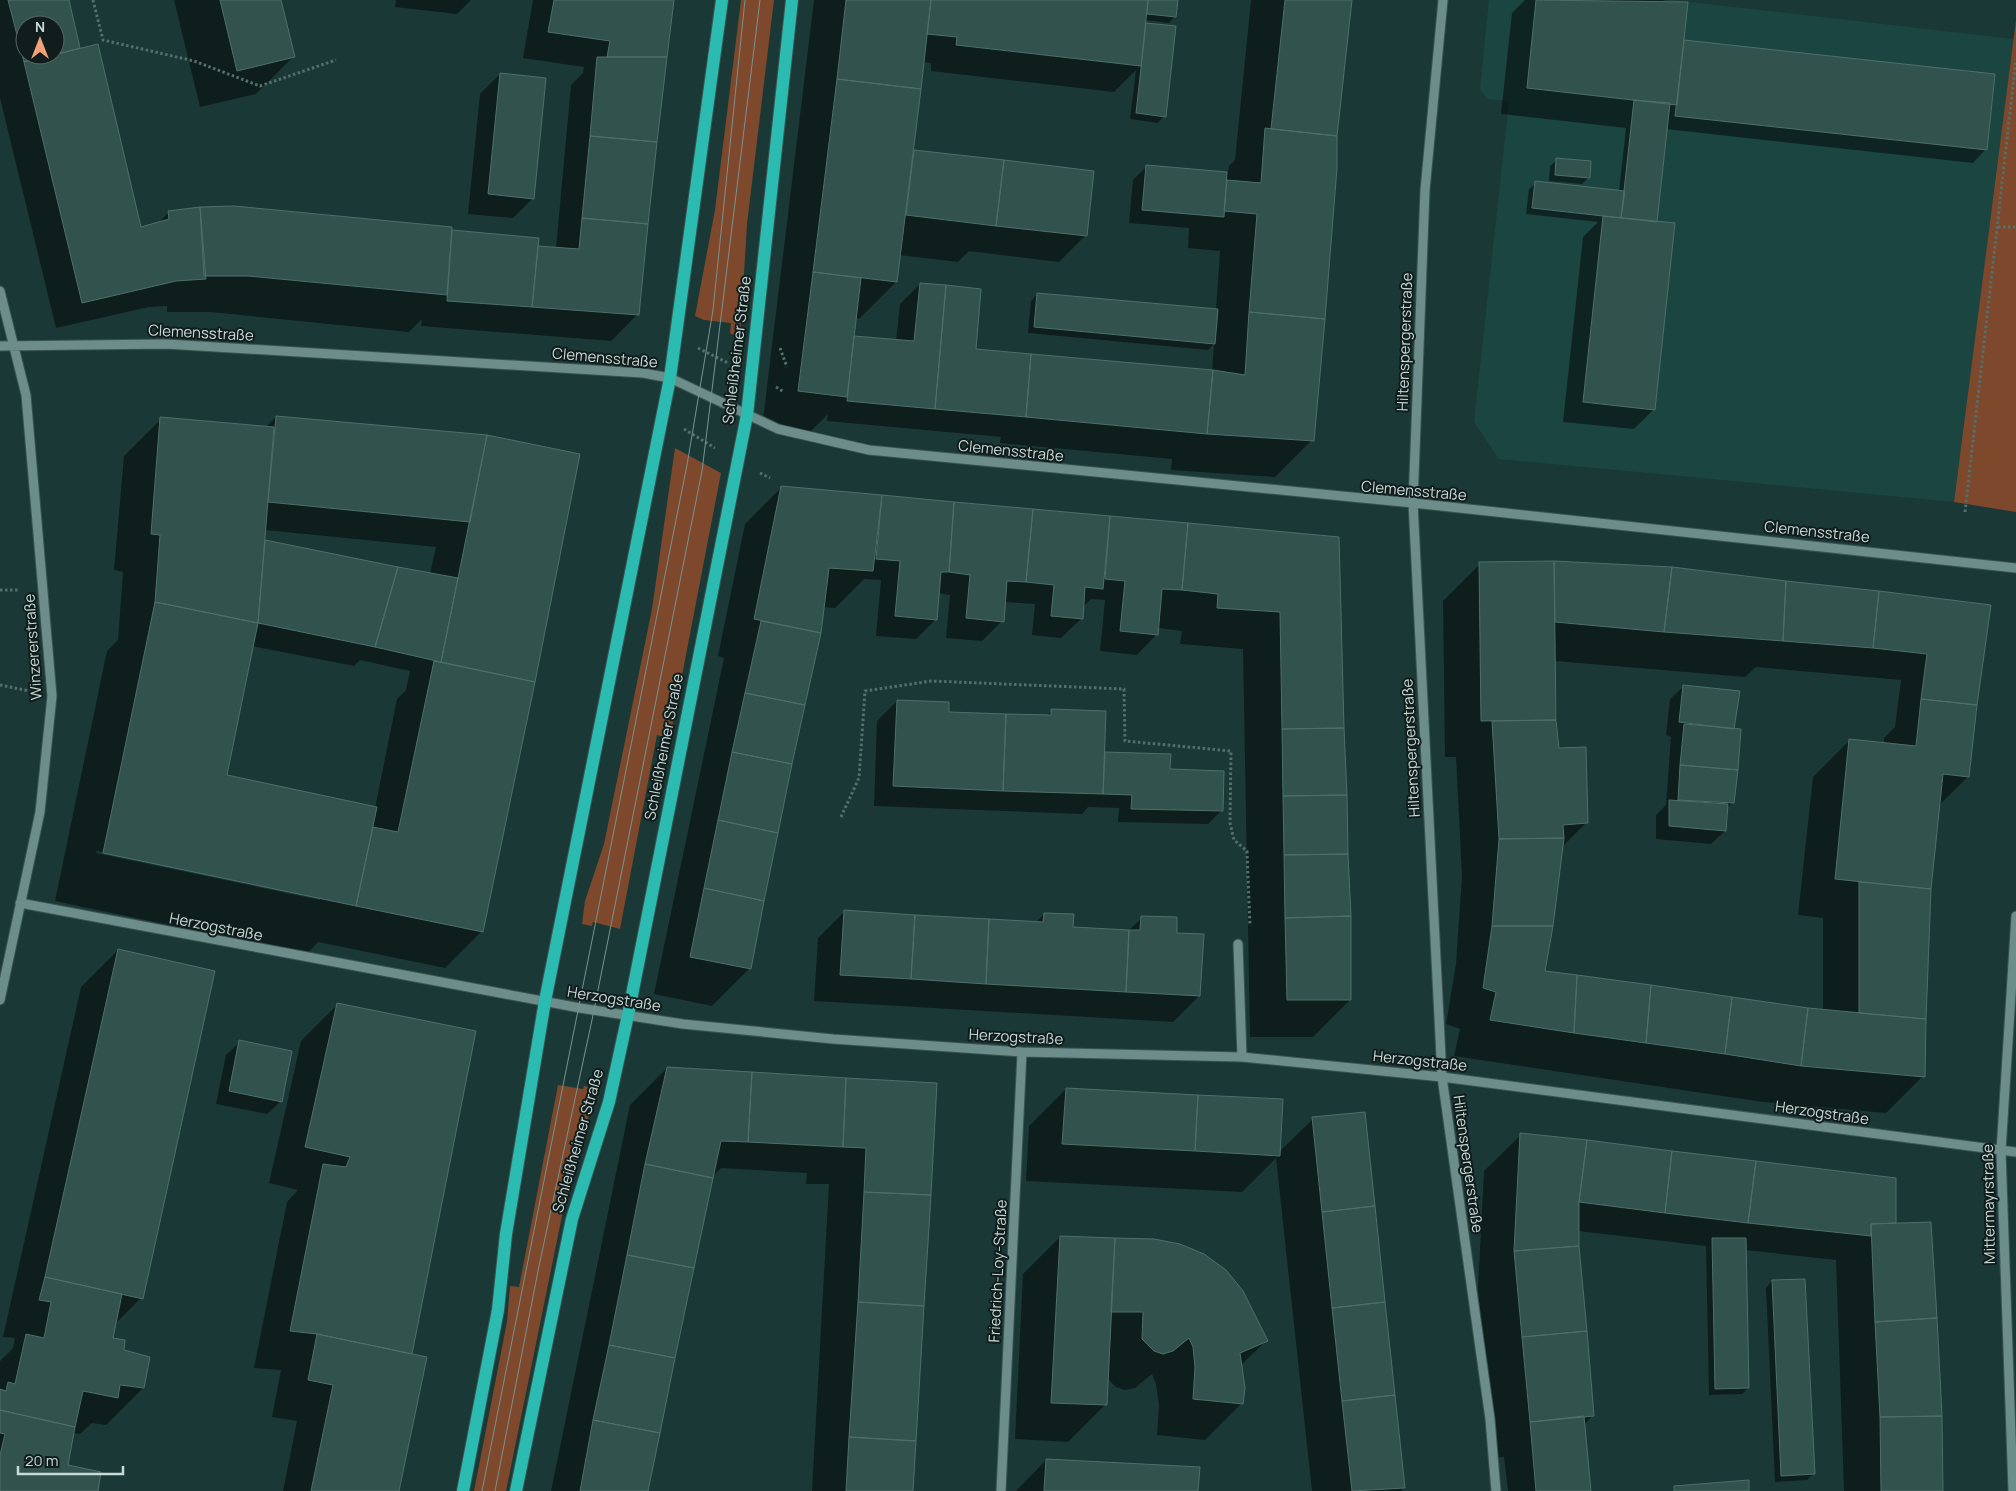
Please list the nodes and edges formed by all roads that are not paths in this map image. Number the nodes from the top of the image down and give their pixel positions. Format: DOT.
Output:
graph roads {
  1 [pos="722,0"];
  2 [pos="792,0"];
  3 [pos="1442,0"];
  4 [pos="0,290"];
  5 [pos="0,346"];
  6 [pos="14,346"];
  7 [pos="670,378"];
  8 [pos="747,414"];
  9 [pos="1412,503"];
  10 [pos="2016,568"];
  11 [pos="20,903"];
  12 [pos="2016,916"];
  13 [pos="1238,944"];
  14 [pos="0,1000"];
  15 [pos="545,1001"];
  16 [pos="628,1015"];
  17 [pos="1022,1052"];
  18 [pos="1242,1057"];
  19 [pos="1442,1076"];
  20 [pos="2000,1151"];
  21 [pos="2016,1152"];
  22 [pos="463,1491"];
  23 [pos="516,1491"];
  24 [pos="1001,1491"];
  25 [pos="1496,1491"];
  26 [pos="2013,1491"];
  1 -- 7 [label="main road"];
  2 -- 8 [label="main road, Schleißheimer Straße"];
  3 -- 9 [label="street, Hiltenspergerstraße"];
  4 -- 6 [label="street, Winzererstraße"];
  5 -- 6 [label="street, Clemensstraße"];
  6 -- 7 [label="street, Clemensstraße"];
  6 -- 11 [label="street, Winzererstraße"];
  7 -- 8 [label="street, Clemensstraße"];
  7 -- 15 [label="main road"];
  8 -- 9 [label="street, Clemensstraße"];
  8 -- 16 [label="main road, Schleißheimer Straße"];
  9 -- 10 [label="street, Clemensstraße"];
  9 -- 19 [label="street, Hiltenspergerstraße"];
  11 -- 14 [label="street, Winzererstraße"];
  11 -- 15 [label="street, Herzogstraße"];
  12 -- 20 [label="street, Mittermayrstraße"];
  13 -- 18 [label="street"];
  15 -- 16 [label="street, Herzogstraße"];
  15 -- 22 [label="main road"];
  16 -- 17 [label="street, Herzogstraße"];
  16 -- 23 [label="main road, Schleißheimer Straße"];
  17 -- 18 [label="street, Herzogstraße"];
  17 -- 24 [label="street, Friedrich-Loy-Straße"];
  18 -- 19 [label="street, Herzogstraße"];
  19 -- 20 [label="street, Herzogstraße"];
  19 -- 25 [label="street, Hiltenspergerstraße"];
  20 -- 21 [label="street, Herzogstraße"];
  20 -- 26 [label="street, Mittermayrstraße"];
}
